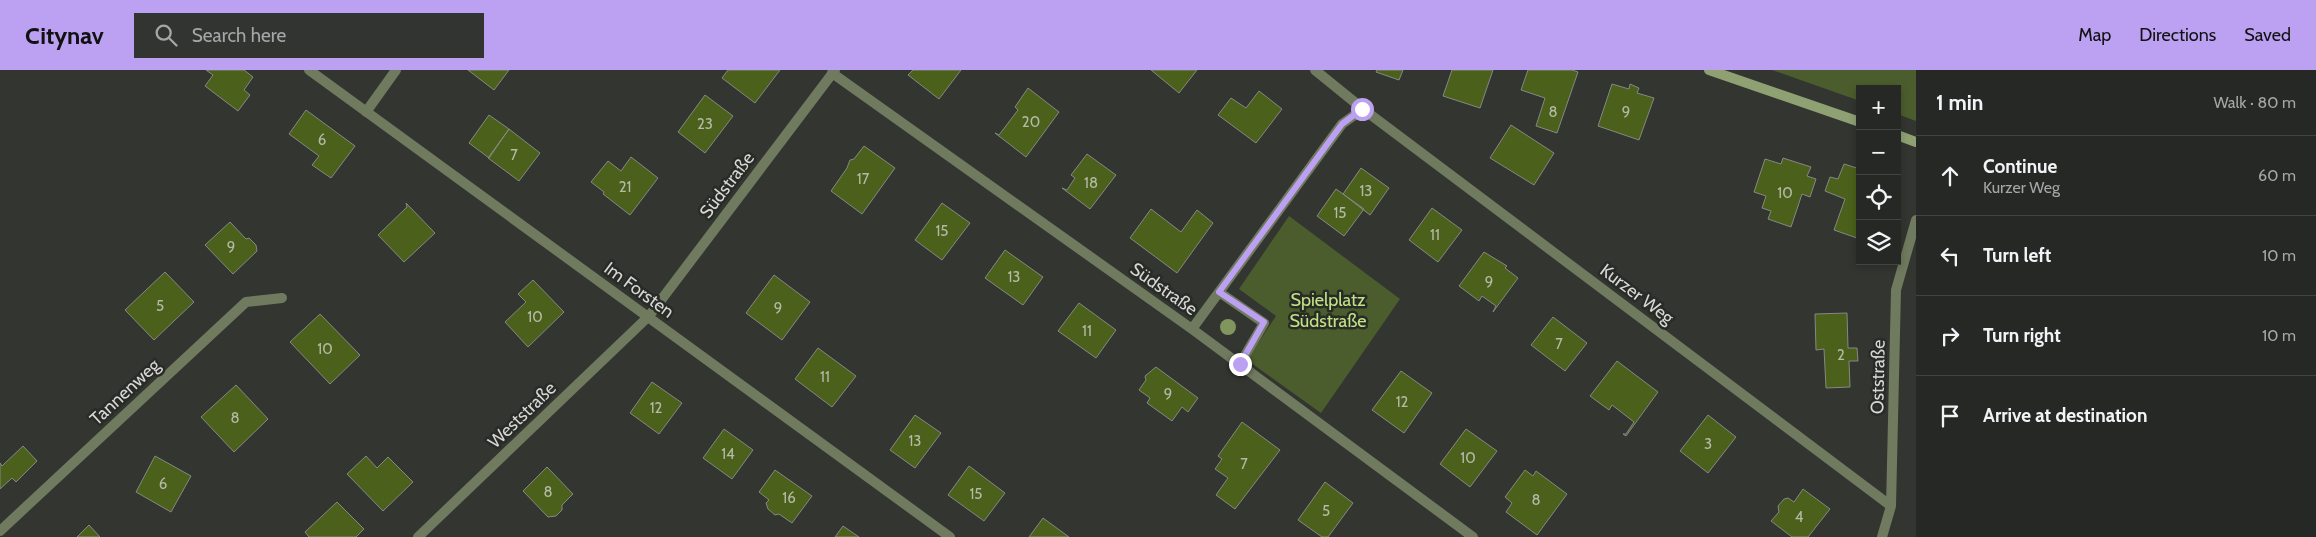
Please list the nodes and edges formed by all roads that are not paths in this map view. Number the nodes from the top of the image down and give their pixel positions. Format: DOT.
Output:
graph roads {
  1 [pos="309,70"];
  2 [pos="396,70"];
  3 [pos="1315,70"];
  4 [pos="1709,70"];
  5 [pos="833,72"];
  6 [pos="1362,109"];
  7 [pos="366,112"];
  8 [pos="1856,121"];
  9 [pos="1901,136"];
  10 [pos="1916,142"];
  11 [pos="1916,220"];
  12 [pos="1219,292"];
  13 [pos="282,298"];
  14 [pos="649,316"];
  15 [pos="1192,329"];
  16 [pos="1240,364"];
  17 [pos="1891,506"];
  18 [pos="0,531"];
  19 [pos="418,537"];
  20 [pos="950,537"];
  21 [pos="1474,537"];
  22 [pos="1882,537"];
  1 -- 7 [label="street, Im Forsten"];
  2 -- 7 [label="street"];
  3 -- 6 [label="street, Kurzer Weg"];
  4 -- 8 [label="street"];
  5 -- 14 [label="street, Südstraße"];
  5 -- 15 [label="street, Südstraße"];
  6 -- 12 [label="street"];
  6 -- 17 [label="street, Kurzer Weg"];
  7 -- 14 [label="street, Im Forsten"];
  9 -- 10 [label="street"];
  11 -- 17 [label="street, Oststraße"];
  12 -- 15 [label="street"];
  12 -- 16 [label="street"];
  13 -- 18 [label="street, Tannenweg"];
  14 -- 19 [label="street, Weststraße"];
  14 -- 20 [label="street, Im Forsten"];
  15 -- 16 [label="street, Südstraße"];
  16 -- 21 [label="street, Südstraße"];
  17 -- 22 [label="street, Oststraße"];
}
